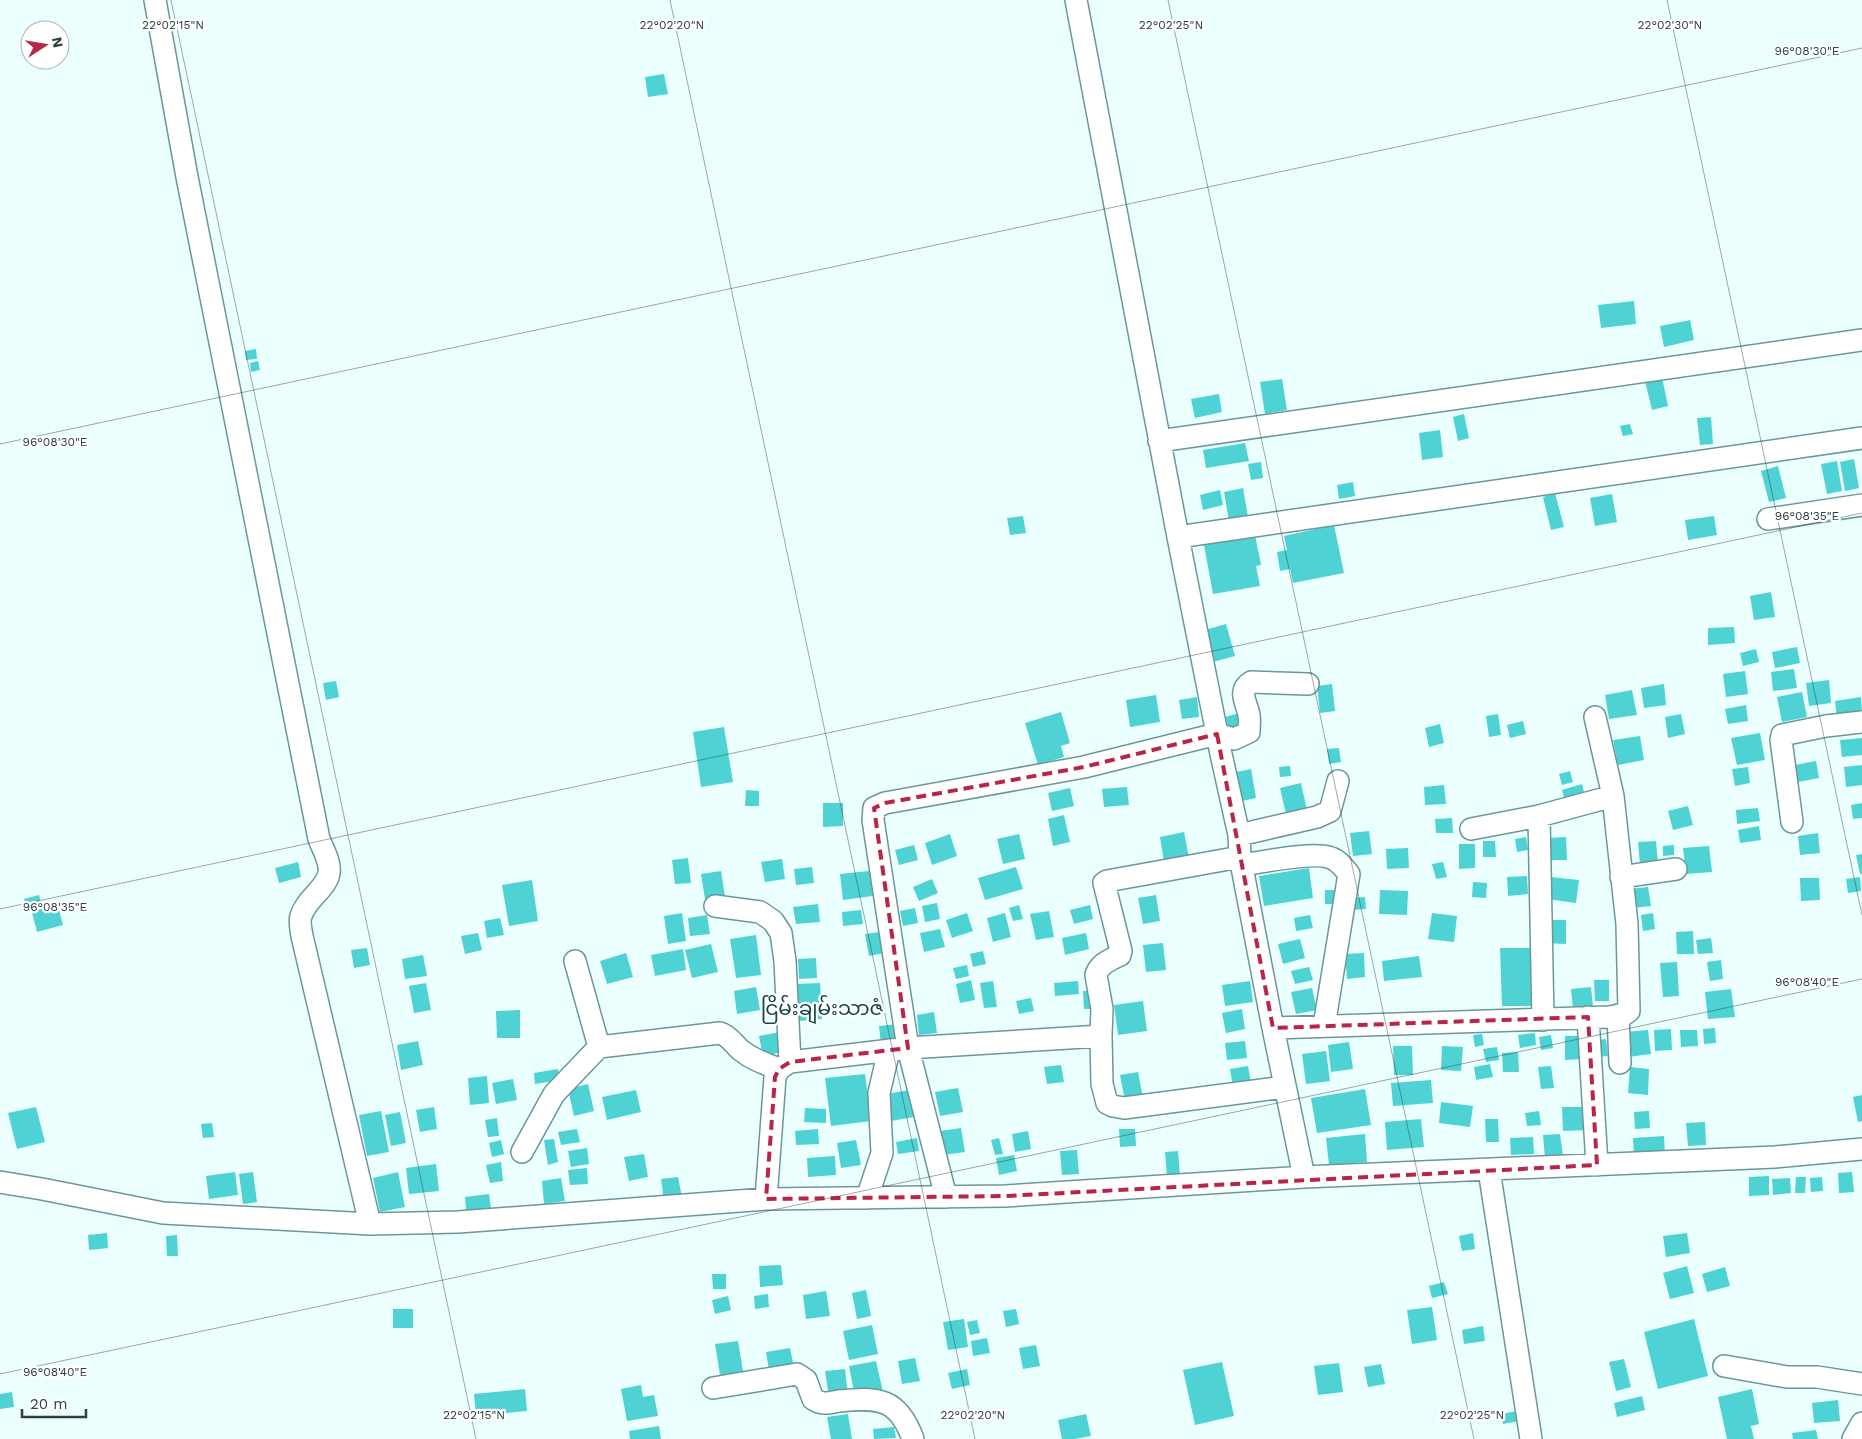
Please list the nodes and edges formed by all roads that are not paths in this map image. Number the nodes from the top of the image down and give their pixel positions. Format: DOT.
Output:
graph roads {
  1 [pos="154,0"];
  2 [pos="1076,0"];
  3 [pos="1862,340"];
  4 [pos="1862,438"];
  5 [pos="1159,441"];
  6 [pos="1862,505"];
  7 [pos="1768,519"];
  8 [pos="1178,537"];
  9 [pos="1308,684"];
  10 [pos="1596,717"];
  11 [pos="1862,722"];
  12 [pos="1217,734"];
  13 [pos="1338,781"];
  14 [pos="1613,796"];
  15 [pos="1539,816"];
  16 [pos="1792,822"];
  17 [pos="1471,829"];
  18 [pos="1240,836"];
  19 [pos="1241,861"];
  20 [pos="1676,868"];
  21 [pos="1622,877"];
  22 [pos="715,906"];
  23 [pos="575,961"];
  24 [pos="1618,1016"];
  25 [pos="1588,1017"];
  26 [pos="1543,1020"];
  27 [pos="1324,1026"];
  28 [pos="1273,1028"];
  29 [pos="1101,1036"];
  30 [pos="599,1046"];
  31 [pos="899,1049"];
  32 [pos="1620,1063"];
  33 [pos="785,1065"];
  34 [pos="1285,1087"];
  35 [pos="1862,1149"];
  36 [pos="522,1152"];
  37 [pos="1596,1165"];
  38 [pos="1489,1170"];
  39 [pos="1304,1177"];
  40 [pos="0,1182"];
  41 [pos="946,1197"];
  42 [pos="867,1198"];
  43 [pos="766,1199"];
  44 [pos="370,1224"];
  45 [pos="1724,1366"];
  46 [pos="1862,1384"];
  47 [pos="713,1388"];
  48 [pos="1862,1423"];
  49 [pos="913,1439"];
  50 [pos="1531,1439"];
  51 [pos="1854,1439"];
  1 -- 44 [label="street"];
  2 -- 5 [label="street"];
  3 -- 5 [label="street"];
  4 -- 8 [label="street"];
  5 -- 8 [label="street"];
  6 -- 7 [label="street"];
  8 -- 12 [label="street"];
  9 -- 12 [label="street"];
  10 -- 14 [label="street"];
  11 -- 16 [label="street"];
  12 -- 18 [label="street"];
  12 -- 31 [label="street"];
  13 -- 18 [label="street"];
  14 -- 15 [label="street"];
  14 -- 21 [label="street"];
  15 -- 17 [label="street"];
  15 -- 26 [label="street"];
  18 -- 19 [label="street"];
  19 -- 27 [label="street"];
  19 -- 28 [label="street"];
  19 -- 29 [label="street"];
  20 -- 21 [label="street"];
  21 -- 24 [label="street"];
  22 -- 33 [label="street"];
  23 -- 30 [label="street"];
  24 -- 25 [label="street"];
  24 -- 32 [label="street"];
  25 -- 26 [label="street"];
  25 -- 37 [label="street"];
  26 -- 27 [label="street"];
  27 -- 28 [label="street"];
  28 -- 34 [label="street"];
  29 -- 31 [label="street"];
  29 -- 34 [label="street"];
  30 -- 33 [label="street"];
  30 -- 36 [label="street"];
  31 -- 33 [label="street"];
  31 -- 41 [label="street"];
  31 -- 42 [label="street"];
  33 -- 43 [label="street"];
  34 -- 39 [label="street"];
  35 -- 37 [label="street"];
  37 -- 38 [label="street"];
  38 -- 39 [label="street"];
  38 -- 50 [label="street"];
  39 -- 41 [label="street"];
  40 -- 44 [label="street"];
  41 -- 42 [label="street"];
  42 -- 43 [label="street"];
  43 -- 44 [label="street"];
  45 -- 46 [label="street"];
  47 -- 49 [label="street"];
  48 -- 51 [label="street"];
}
